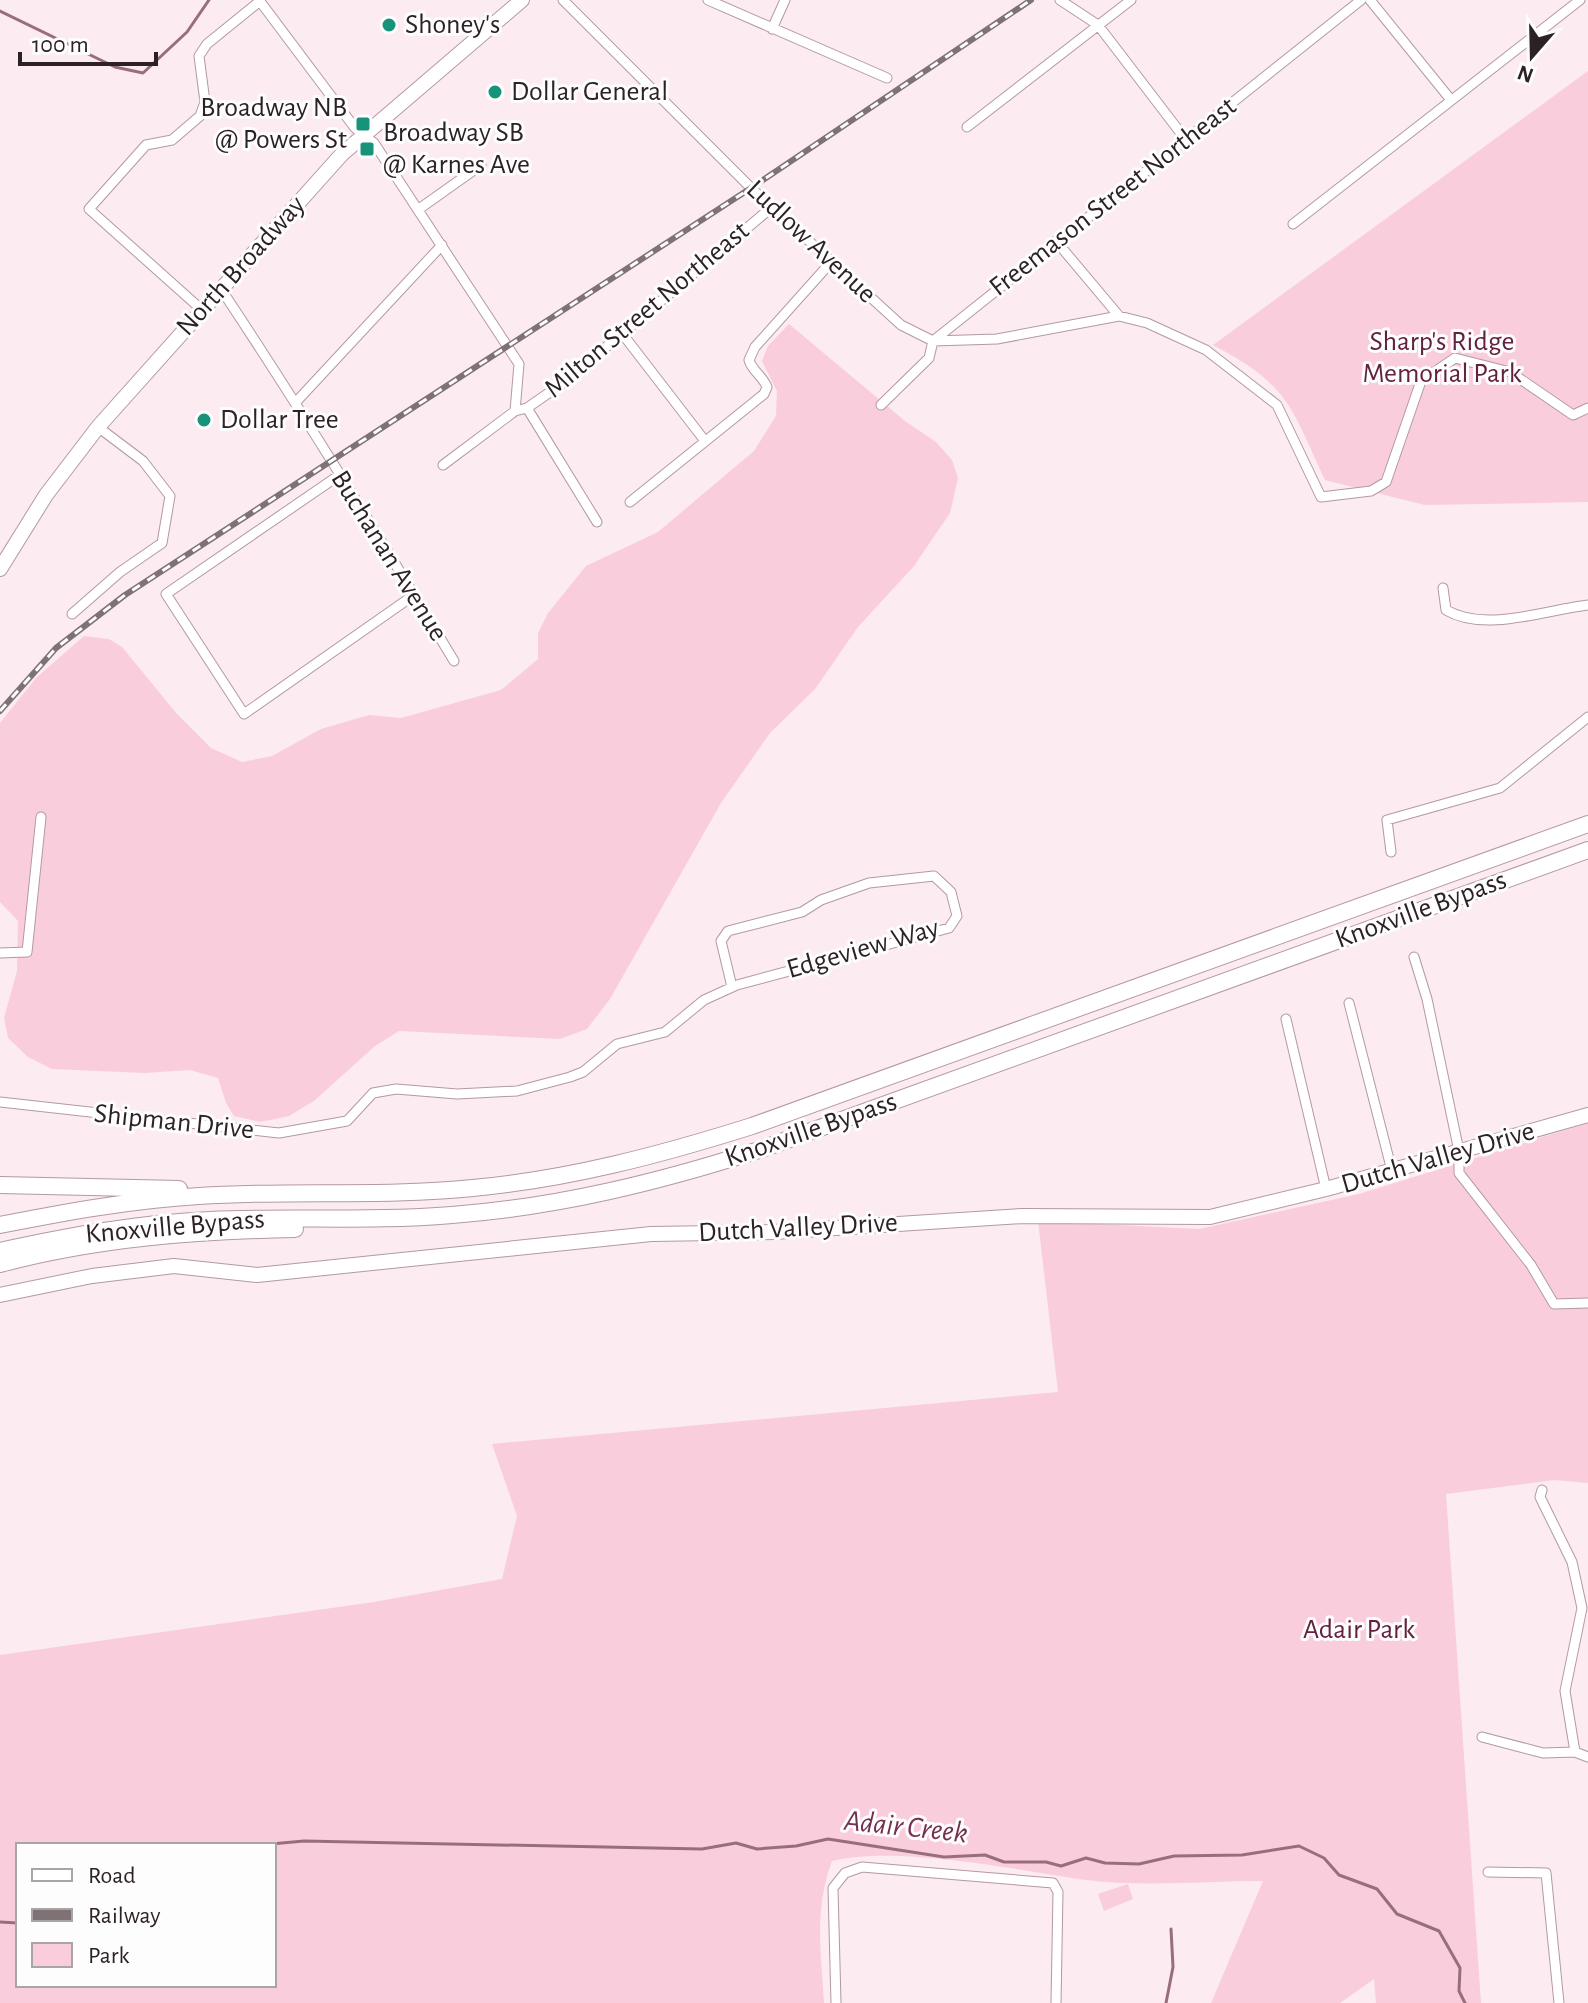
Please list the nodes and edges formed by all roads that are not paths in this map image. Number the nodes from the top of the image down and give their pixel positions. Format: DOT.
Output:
graph roads {
  1 [pos="522,0"];
  2 [pos="563,0"];
  3 [pos="708,0"];
  4 [pos="785,0"];
  5 [pos="1060,0"];
  6 [pos="1131,0"];
  7 [pos="1361,0"];
  8 [pos="1370,0"];
  9 [pos="1580,0"];
  10 [pos="260,1"];
  11 [pos="1098,25"];
  12 [pos="772,29"];
  13 [pos="887,78"];
  14 [pos="1451,100"];
  15 [pos="967,127"];
  16 [pos="364,134"];
  17 [pos="1186,140"];
  18 [pos="481,165"];
  19 [pos="772,207"];
  20 [pos="419,209"];
  21 [pos="1293,224"];
  22 [pos="1056,241"];
  23 [pos="442,245"];
  24 [pos="832,261"];
  25 [pos="221,289"];
  26 [pos="202,310"];
  27 [pos="1119,316"];
  28 [pos="621,332"];
  29 [pos="933,341"];
  30 [pos="296,402"];
  31 [pos="881,405"];
  32 [pos="527,408"];
  33 [pos="1588,408"];
  34 [pos="515,411"];
  35 [pos="98,427"];
  36 [pos="705,441"];
  37 [pos="443,465"];
  38 [pos="338,476"];
  39 [pos="630,502"];
  40 [pos="597,522"];
  41 [pos="0,569"];
  42 [pos="1443,588"];
  43 [pos="414,595"];
  44 [pos="1588,605"];
  45 [pos="72,614"];
  46 [pos="454,661"];
  47 [pos="1588,717"];
  48 [pos="41,817"];
  49 [pos="1588,824"];
  50 [pos="1588,850"];
  51 [pos="1391,852"];
  52 [pos="0,953"];
  53 [pos="1414,957"];
  54 [pos="732,987"];
  55 [pos="1349,1003"];
  56 [pos="1286,1019"];
  57 [pos="0,1102"];
  58 [pos="1588,1115"];
  59 [pos="347,1121"];
  60 [pos="1459,1151"];
  61 [pos="1392,1171"];
  62 [pos="686,1173"];
  63 [pos="0,1185"];
  64 [pos="1326,1189"];
  65 [pos="245,1194"];
  66 [pos="0,1225"];
  67 [pos="0,1251"];
  68 [pos="0,1264"];
  69 [pos="0,1295"];
  70 [pos="1588,1303"];
  71 [pos="1542,1490"];
  72 [pos="1576,1626"];
  73 [pos="1588,1626"];
  74 [pos="1482,1737"];
  75 [pos="1575,1752"];
  76 [pos="1588,1757"];
  77 [pos="1488,1872"];
  78 [pos="836,2003"];
  79 [pos="1056,2003"];
  80 [pos="1559,2003"];
  1 -- 16 [label="street, North Broadway"];
  2 -- 19 [label="street, Ludlow Avenue"];
  3 -- 12 [label="street"];
  4 -- 12 [label="street"];
  5 -- 11 [label="street"];
  6 -- 11 [label="street"];
  7 -- 17 [label="street, Freemason Street Northeast"];
  8 -- 14 [label="street"];
  9 -- 14 [label="street"];
  10 -- 16 [label="street"];
  10 -- 26 [label="street"];
  11 -- 15 [label="street"];
  11 -- 17 [label="street"];
  12 -- 13 [label="street"];
  14 -- 21 [label="street"];
  16 -- 20 [label="street"];
  16 -- 25 [label="street, North Broadway"];
  17 -- 22 [label="street, Freemason Street Northeast"];
  18 -- 20 [label="street"];
  19 -- 24 [label="street, Ludlow Avenue"];
  19 -- 28 [label="street, Milton Street Northeast"];
  20 -- 23 [label="street"];
  22 -- 27 [label="street"];
  22 -- 29 [label="street, Freemason Street Northeast"];
  23 -- 30 [label="street"];
  23 -- 34 [label="street"];
  24 -- 29 [label="street, Ludlow Avenue"];
  24 -- 36 [label="street"];
  25 -- 26 [label="street, North Broadway"];
  25 -- 30 [label="street, Buchanan Avenue"];
  26 -- 35 [label="street, North Broadway"];
  27 -- 29 [label="street"];
  27 -- 33 [label="street"];
  28 -- 32 [label="street, Milton Street Northeast"];
  28 -- 36 [label="street"];
  29 -- 31 [label="street, Freemason Street Northeast"];
  30 -- 38 [label="street, Buchanan Avenue"];
  32 -- 34 [label="street, Milton Street Northeast"];
  32 -- 40 [label="street"];
  34 -- 37 [label="street, Milton Street Northeast"];
  35 -- 41 [label="street, North Broadway"];
  35 -- 45 [label="street"];
  36 -- 39 [label="street"];
  38 -- 43 [label="street, Buchanan Avenue"];
  38 -- 43 [label="street"];
  42 -- 44 [label="street"];
  43 -- 46 [label="street, Buchanan Avenue"];
  47 -- 51 [label="street"];
  48 -- 52 [label="street"];
  49 -- 65 [label="highway, Knoxville Bypass"];
  50 -- 62 [label="highway, Knoxville Bypass"];
  53 -- 60 [label="street"];
  54 -- 54 [label="street, Edgeview Way"];
  54 -- 59 [label="street, Edgeview Way"];
  55 -- 61 [label="street"];
  56 -- 64 [label="street"];
  57 -- 59 [label="street, Shipman Drive"];
  58 -- 60 [label="street, Dutch Valley Drive"];
  60 -- 61 [label="street, Dutch Valley Drive"];
  60 -- 70 [label="street"];
  61 -- 64 [label="street, Dutch Valley Drive"];
  62 -- 67 [label="highway, Knoxville Bypass"];
  62 -- 68 [label="highway"];
  63 -- 65 [label="highway"];
  64 -- 69 [label="street, Dutch Valley Drive"];
  65 -- 66 [label="highway, Knoxville Bypass"];
  71 -- 72 [label="street"];
  72 -- 73 [label="street"];
  72 -- 75 [label="street"];
  74 -- 75 [label="street"];
  75 -- 76 [label="street"];
  77 -- 80 [label="street"];
  78 -- 79 [label="street"];
}
